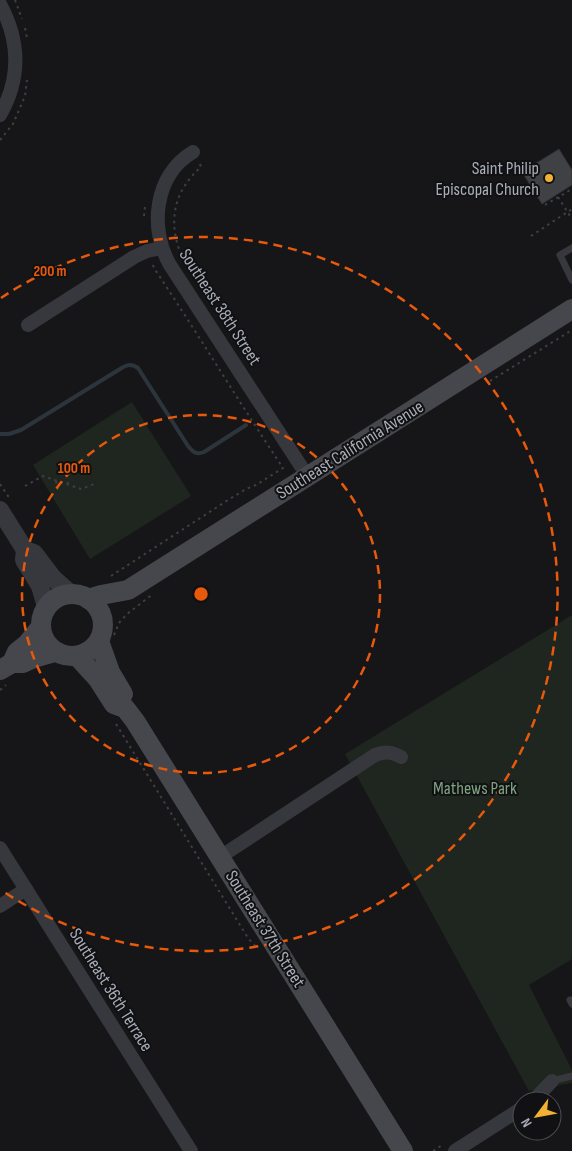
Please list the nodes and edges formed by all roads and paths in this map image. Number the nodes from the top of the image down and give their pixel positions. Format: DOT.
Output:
graph roads {
  1 [pos="0,4"];
  2 [pos="0,115"];
  3 [pos="193,152"];
  4 [pos="572,189"];
  5 [pos="558,197"];
  6 [pos="146,201"];
  7 [pos="545,205"];
  8 [pos="572,209"];
  9 [pos="567,212"];
  10 [pos="570,216"];
  11 [pos="144,219"];
  12 [pos="531,236"];
  13 [pos="162,248"];
  14 [pos="572,248"];
  15 [pos="147,252"];
  16 [pos="572,280"];
  17 [pos="572,309"];
  18 [pos="28,325"];
  19 [pos="248,359"];
  20 [pos="308,477"];
  21 [pos="70,480"];
  22 [pos="56,481"];
  23 [pos="0,484"];
  24 [pos="66,484"];
  25 [pos="94,484"];
  26 [pos="25,486"];
  27 [pos="58,491"];
  28 [pos="5,504"];
  29 [pos="25,550"];
  30 [pos="106,579"];
  31 [pos="128,590"];
  32 [pos="80,596"];
  33 [pos="46,607"];
  34 [pos="40,628"];
  35 [pos="101,632"];
  36 [pos="55,652"];
  37 [pos="77,656"];
  38 [pos="6,673"];
  39 [pos="0,690"];
  40 [pos="119,714"];
  41 [pos="401,757"];
  42 [pos="0,848"];
  43 [pos="220,858"];
  44 [pos="26,889"];
  45 [pos="0,906"];
  46 [pos="258,949"];
  47 [pos="572,1076"];
  48 [pos="552,1081"];
  49 [pos="542,1091"];
  50 [pos="512,1114"];
  51 [pos="191,1151"];
  52 [pos="402,1151"];
  53 [pos="455,1151"];
  1 -- 2 [label="street"];
  3 -- 13 [label="street, Southeast 38th Street"];
  3 -- 19 [label="path"];
  4 -- 5 [label="path"];
  5 -- 7 [label="path"];
  5 -- 9 [label="path"];
  6 -- 11 [label="path"];
  8 -- 9 [label="path"];
  9 -- 10 [label="path"];
  9 -- 12 [label="path"];
  13 -- 15 [label="street"];
  13 -- 20 [label="street, Southeast 38th Street"];
  14 -- 16 [label="lane"];
  15 -- 18 [label="street"];
  15 -- 30 [label="path"];
  17 -- 20 [label="main road, Southeast California Avenue"];
  20 -- 31 [label="main road, Southeast California Avenue"];
  21 -- 24 [label="path"];
  22 -- 24 [label="path"];
  22 -- 26 [label="path"];
  22 -- 27 [label="path"];
  23 -- 28 [label="path"];
  24 -- 25 [label="path"];
  28 -- 29 [label="street"];
  29 -- 32 [label="street"];
  29 -- 33 [label="street"];
  31 -- 32 [label="main road, Southeast California Avenue"];
  31 -- 35 [label="main road, Southeast California Avenue"];
  32 -- 33 [label="main road"];
  32 -- 35 [label="main road"];
  33 -- 34 [label="main road"];
  34 -- 36 [label="main road"];
  34 -- 38 [label="main road"];
  35 -- 37 [label="main road"];
  35 -- 40 [label="main road, Southeast 37th Street"];
  36 -- 37 [label="main road"];
  36 -- 38 [label="main road"];
  37 -- 40 [label="main road, Southeast 37th Street"];
  38 -- 39 [label="path"];
  40 -- 43 [label="main road, Southeast 37th Street"];
  40 -- 46 [label="path"];
  41 -- 43 [label="street"];
  42 -- 44 [label="street, Southeast 36th Terrace"];
  43 -- 52 [label="main road, Southeast 37th Street"];
  44 -- 45 [label="street"];
  44 -- 51 [label="street, Southeast 36th Terrace"];
  47 -- 48 [label="lane"];
  48 -- 49 [label="street"];
  50 -- 53 [label="street"];
}
